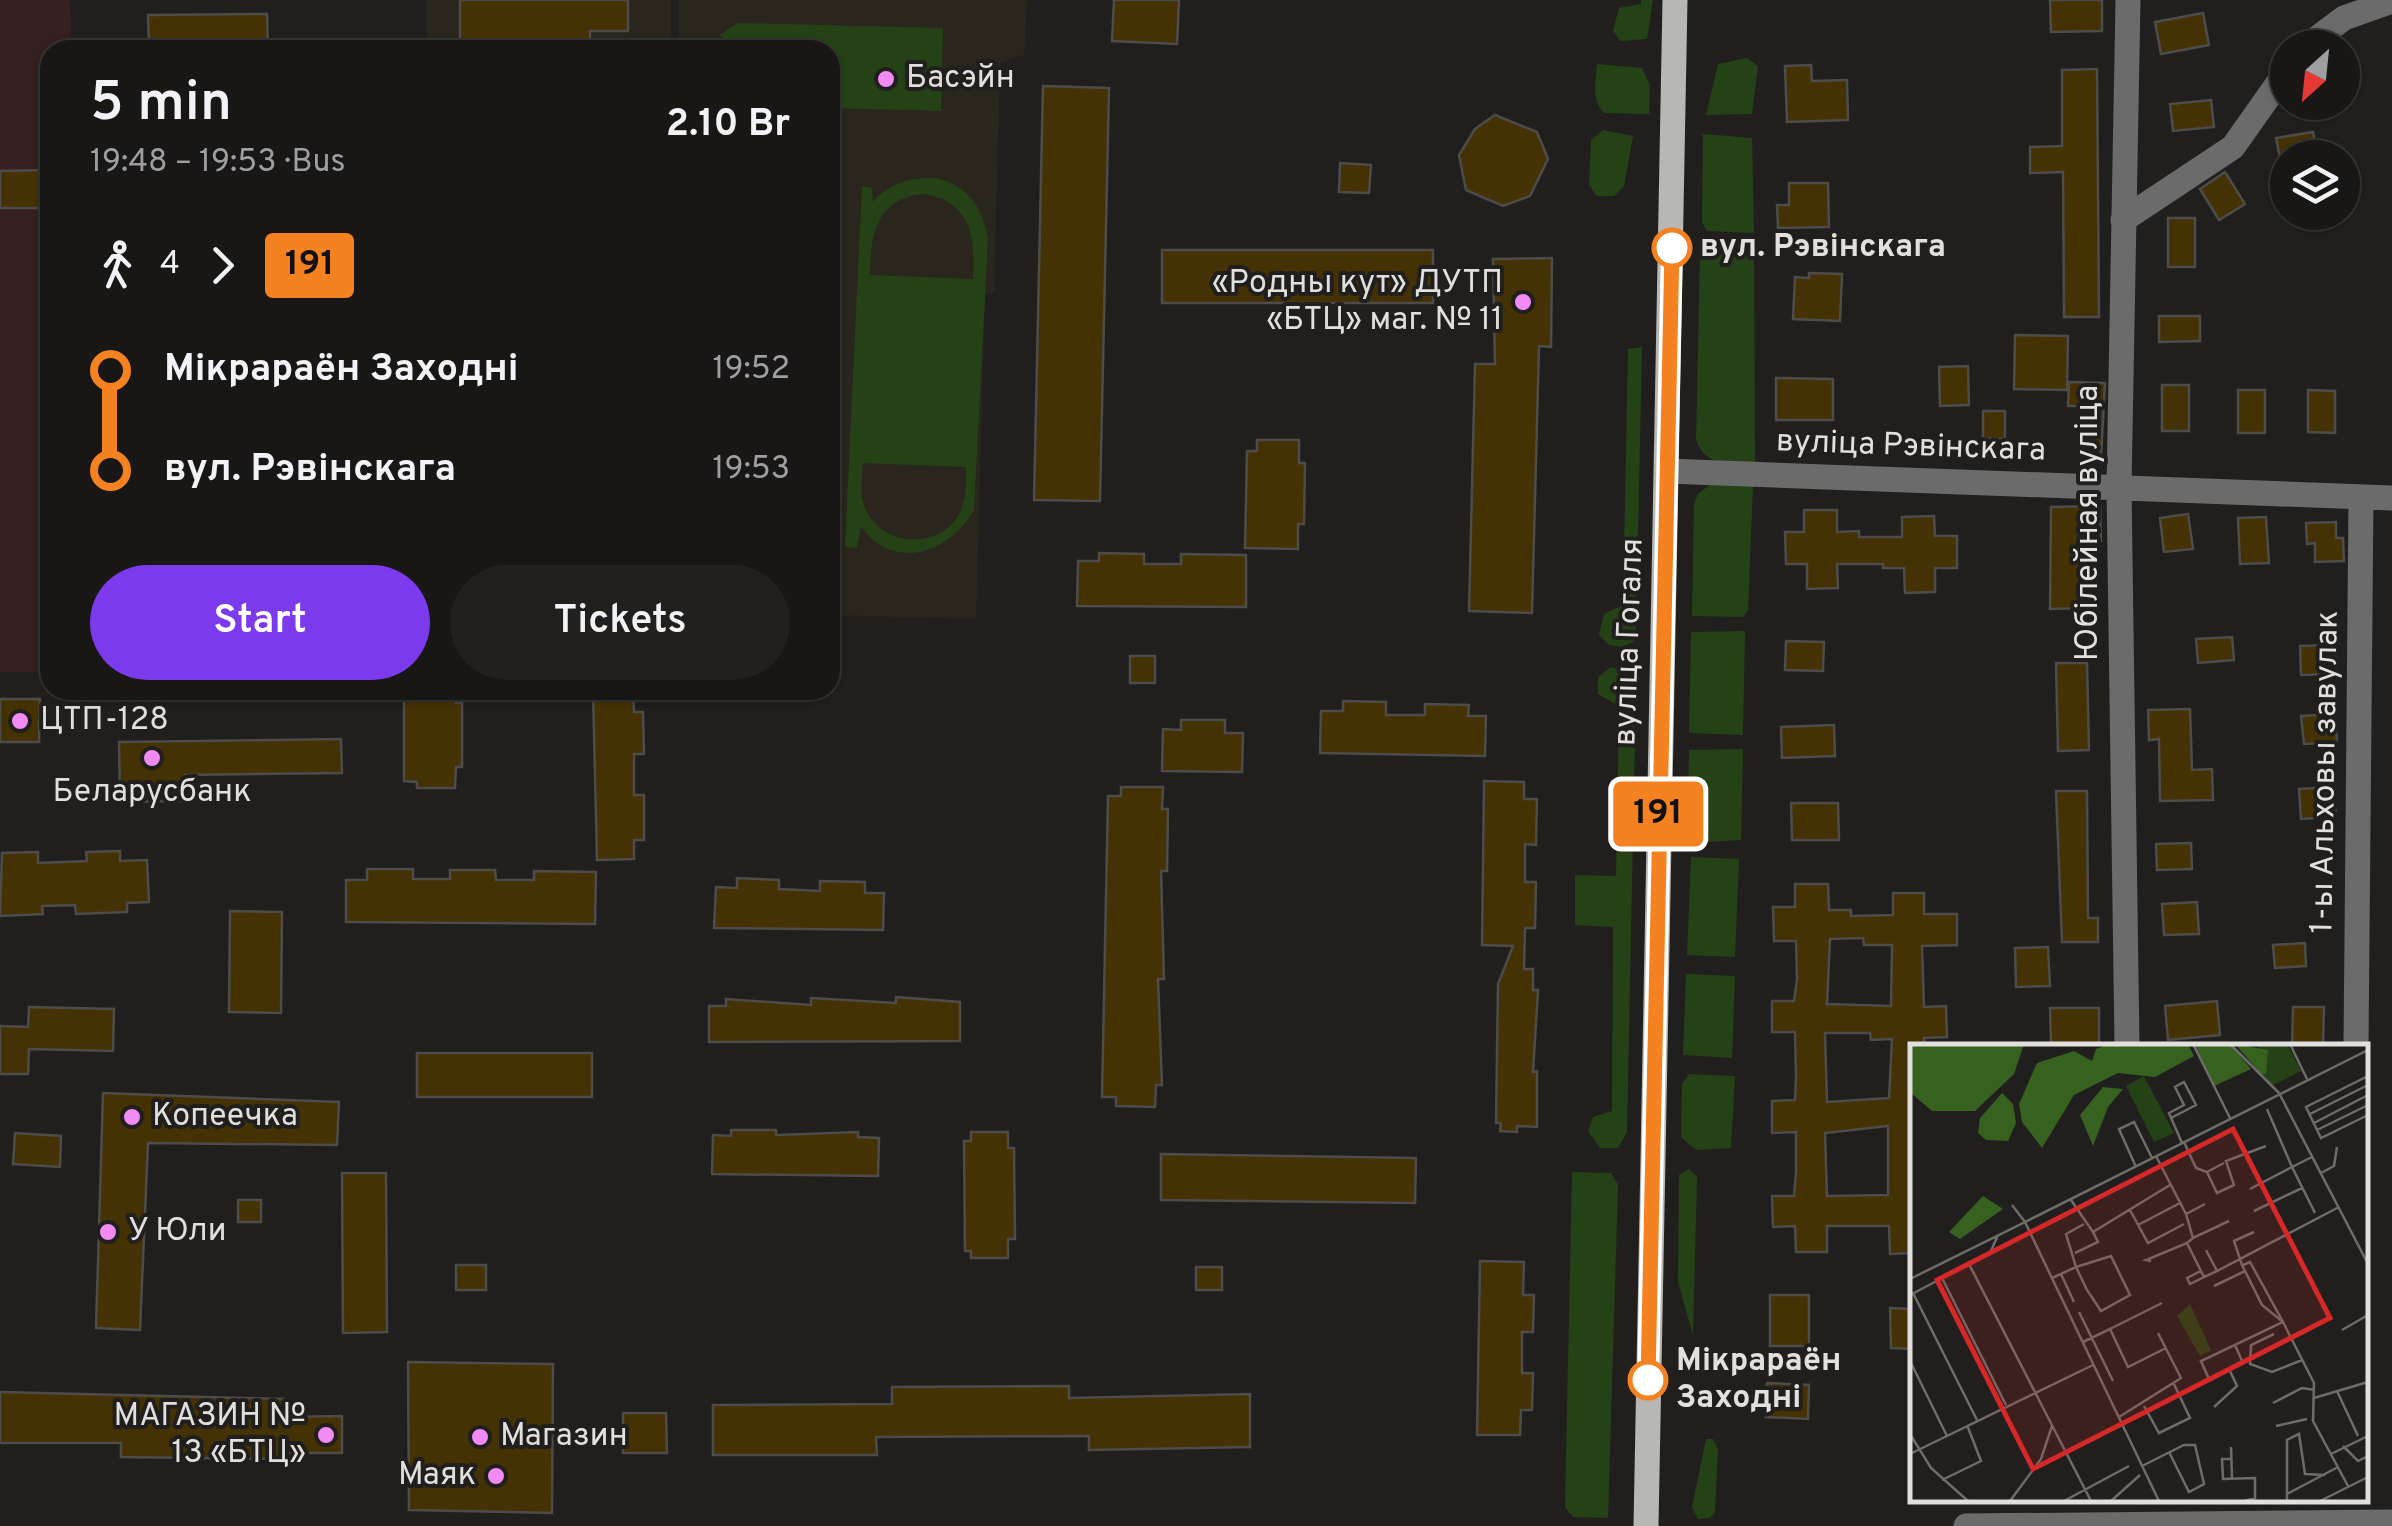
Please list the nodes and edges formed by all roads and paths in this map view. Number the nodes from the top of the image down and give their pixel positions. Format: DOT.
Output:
graph roads {
  1 [pos="1676,0"];
  2 [pos="2128,0"];
  3 [pos="2392,1"];
  4 [pos="2328,30"];
  5 [pos="2270,95"];
  6 [pos="2123,220"];
  7 [pos="1667,471"];
  8 [pos="2119,488"];
  9 [pos="2362,498"];
  10 [pos="2392,498"];
  11 [pos="2128,1044"];
  12 [pos="2356,1044"];
  13 [pos="2134,1510"];
  14 [pos="2352,1510"];
  15 [pos="2392,1522"];
  16 [pos="1646,1526"];
  17 [pos="1966,1526"];
  1 -- 7 [label="main road, вуліца Гогаля"];
  2 -- 6 [label="street, Юбілейная вуліца"];
  3 -- 4 [label="street"];
  5 -- 6 [label="street"];
  6 -- 8 [label="street, Юбілейная вуліца"];
  7 -- 8 [label="street, вуліца Рэвінскага"];
  7 -- 16 [label="main road, вуліца Гогаля"];
  8 -- 9 [label="street, вуліца Рэвінскага"];
  8 -- 11 [label="street, Юбілейная вуліца"];
  9 -- 10 [label="street, вуліца Рэвінскага"];
  9 -- 12 [label="street, 1-ы Альховы завулак"];
  13 -- 14 [label="street"];
  13 -- 17 [label="street"];
  14 -- 15 [label="street"];
}
